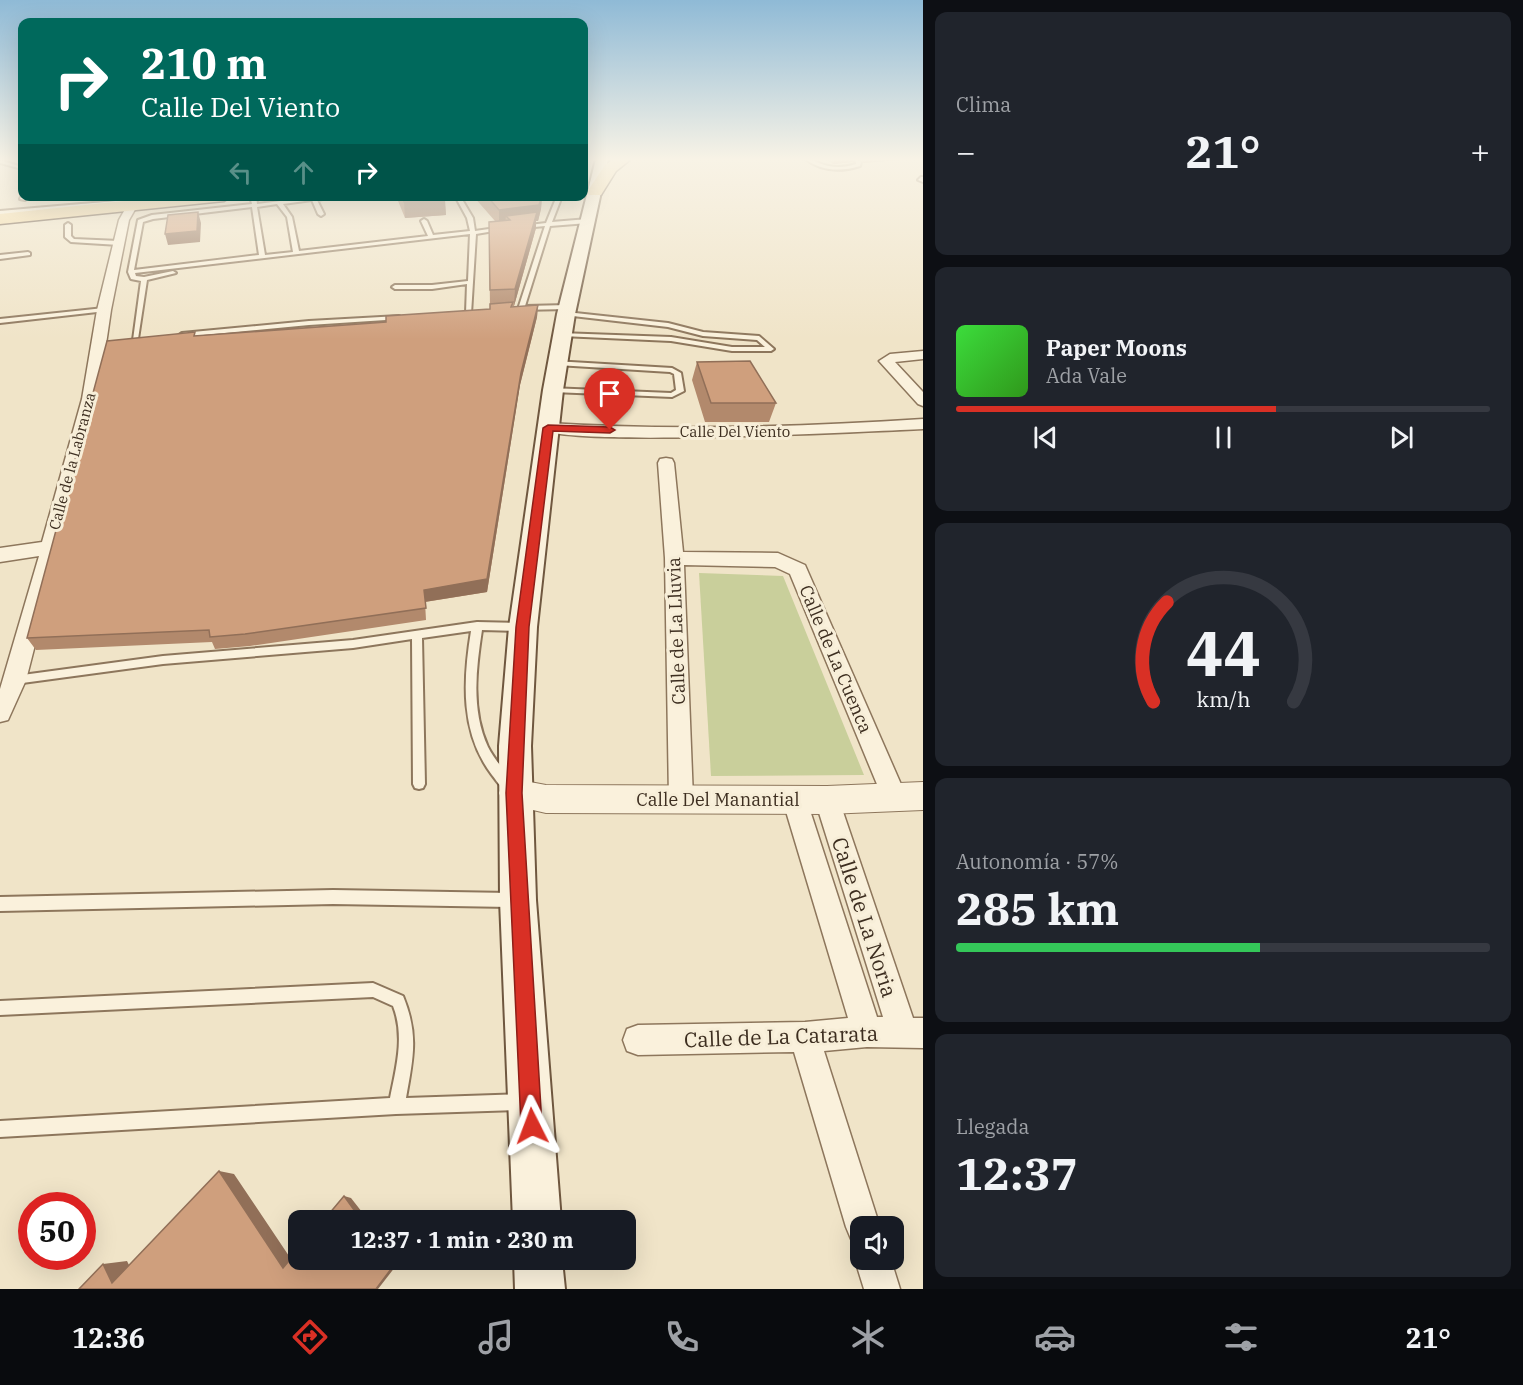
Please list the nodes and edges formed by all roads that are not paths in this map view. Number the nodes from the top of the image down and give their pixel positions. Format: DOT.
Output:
graph roads {
  1 [pos="125,219"];
  2 [pos="145,219"];
  3 [pos="258,219"];
  4 [pos="290,219"];
  5 [pos="470,219"];
  6 [pos="551,219"];
  7 [pos="424,221"];
  8 [pos="588,221"];
  9 [pos="550,223"];
  10 [pos="68,225"];
  11 [pos="517,227"];
  12 [pos="506,228"];
  13 [pos="473,232"];
  14 [pos="431,237"];
  15 [pos="119,243"];
  16 [pos="296,252"];
  17 [pos="28,254"];
  18 [pos="0,256"];
  19 [pos="262,256"];
  20 [pos="186,266"];
  21 [pos="130,272"];
  22 [pos="144,279"];
  23 [pos="471,282"];
  24 [pos="395,287"];
  25 [pos="511,309"];
  26 [pos="521,309"];
  27 [pos="104,310"];
  28 [pos="480,312"];
  29 [pos="470,313"];
  30 [pos="458,314"];
  31 [pos="412,317"];
  32 [pos="565,318"];
  33 [pos="0,321"];
  34 [pos="693,332"];
  35 [pos="170,336"];
  36 [pos="147,338"];
  37 [pos="135,339"];
  38 [pos="126,340"];
  39 [pos="691,341"];
  40 [pos="917,355"];
  41 [pos="557,363"];
  42 [pos="553,390"];
  43 [pos="923,401"];
  44 [pos="923,424"];
  45 [pos="548,428"];
  46 [pos="666,463"];
  47 [pos="49,548"];
  48 [pos="0,555"];
  49 [pos="674,558"];
  50 [pos="477,626"];
  51 [pos="523,627"];
  52 [pos="417,637"];
  53 [pos="15,680"];
  54 [pos="0,713"];
  55 [pos="418,784"];
  56 [pos="514,793"];
  57 [pos="909,797"];
  58 [pos="794,798"];
  59 [pos="681,799"];
  60 [pos="827,800"];
  61 [pos="518,900"];
  62 [pos="0,904"];
  63 [pos="0,1008"];
  64 [pos="867,1032"];
  65 [pos="913,1033"];
  66 [pos="805,1037"];
  67 [pos="638,1040"];
  68 [pos="531,1102"];
  69 [pos="396,1106"];
  70 [pos="0,1129"];
  71 [pos="536,1210"];
  72 [pos="860,1216"];
  73 [pos="539,1270"];
  74 [pos="876,1270"];
  75 [pos="540,1289"];
  76 [pos="882,1289"];
  1 -- 15 [label="street, Calle de la Labranza"];
  2 -- 21 [label="lane"];
  3 -- 19 [label="lane"];
  4 -- 16 [label="lane"];
  5 -- 13 [label="lane"];
  6 -- 9 [label="lane"];
  7 -- 14 [label="lane"];
  8 -- 9 [label="lane"];
  8 -- 32 [label="main road"];
  9 -- 11 [label="lane"];
  9 -- 26 [label="lane"];
  10 -- 15 [label="lane"];
  12 -- 13 [label="lane"];
  13 -- 14 [label="lane"];
  13 -- 23 [label="lane"];
  14 -- 16 [label="lane"];
  15 -- 27 [label="street, Calle de la Labranza"];
  16 -- 19 [label="lane"];
  17 -- 18 [label="lane"];
  19 -- 20 [label="lane"];
  20 -- 21 [label="lane"];
  20 -- 22 [label="lane"];
  21 -- 22 [label="lane"];
  22 -- 37 [label="lane"];
  23 -- 24 [label="lane"];
  23 -- 29 [label="lane"];
  25 -- 26 [label="lane"];
  26 -- 32 [label="lane"];
  27 -- 33 [label="lane"];
  27 -- 47 [label="street, Calle de la Labranza"];
  28 -- 29 [label="lane"];
  29 -- 30 [label="lane"];
  31 -- 35 [label="lane"];
  32 -- 34 [label="lane"];
  32 -- 39 [label="lane"];
  32 -- 41 [label="main road"];
  34 -- 39 [label="lane"];
  34 -- 39 [label="lane"];
  36 -- 37 [label="lane"];
  37 -- 38 [label="lane"];
  40 -- 43 [label="street"];
  41 -- 42 [label="main road"];
  41 -- 42 [label="lane"];
  42 -- 45 [label="main road"];
  44 -- 45 [label="street, Calle Del Viento"];
  45 -- 51 [label="main road"];
  46 -- 49 [label="street, Calle de La Lluvia"];
  47 -- 48 [label="street"];
  47 -- 53 [label="street, Calle de la Labranza"];
  49 -- 57 [label="street, Calle de La Cuenca"];
  49 -- 59 [label="street, Calle de La Lluvia"];
  50 -- 51 [label="lane"];
  50 -- 52 [label="lane"];
  50 -- 56 [label="lane"];
  51 -- 56 [label="main road"];
  52 -- 53 [label="lane"];
  52 -- 55 [label="lane"];
  53 -- 54 [label="street, Calle de la Labranza"];
  56 -- 59 [label="street, Calle Del Manantial"];
  56 -- 61 [label="main road"];
  57 -- 60 [label="street, Calle Del Manantial"];
  58 -- 59 [label="street, Calle Del Manantial"];
  58 -- 60 [label="street, Calle Del Manantial"];
  58 -- 64 [label="street, Calle de La Noria"];
  60 -- 65 [label="street, Calle de La Noria"];
  61 -- 62 [label="lane"];
  61 -- 68 [label="main road"];
  63 -- 69 [label="lane"];
  64 -- 65 [label="street, Calle de La Catarata"];
  64 -- 66 [label="street, Calle de La Catarata"];
  66 -- 67 [label="street, Calle de La Catarata"];
  66 -- 72 [label="street"];
  68 -- 69 [label="lane"];
  68 -- 71 [label="main road"];
  69 -- 70 [label="lane"];
  73 -- 75 [label="main road"];
  74 -- 76 [label="street"];
}
